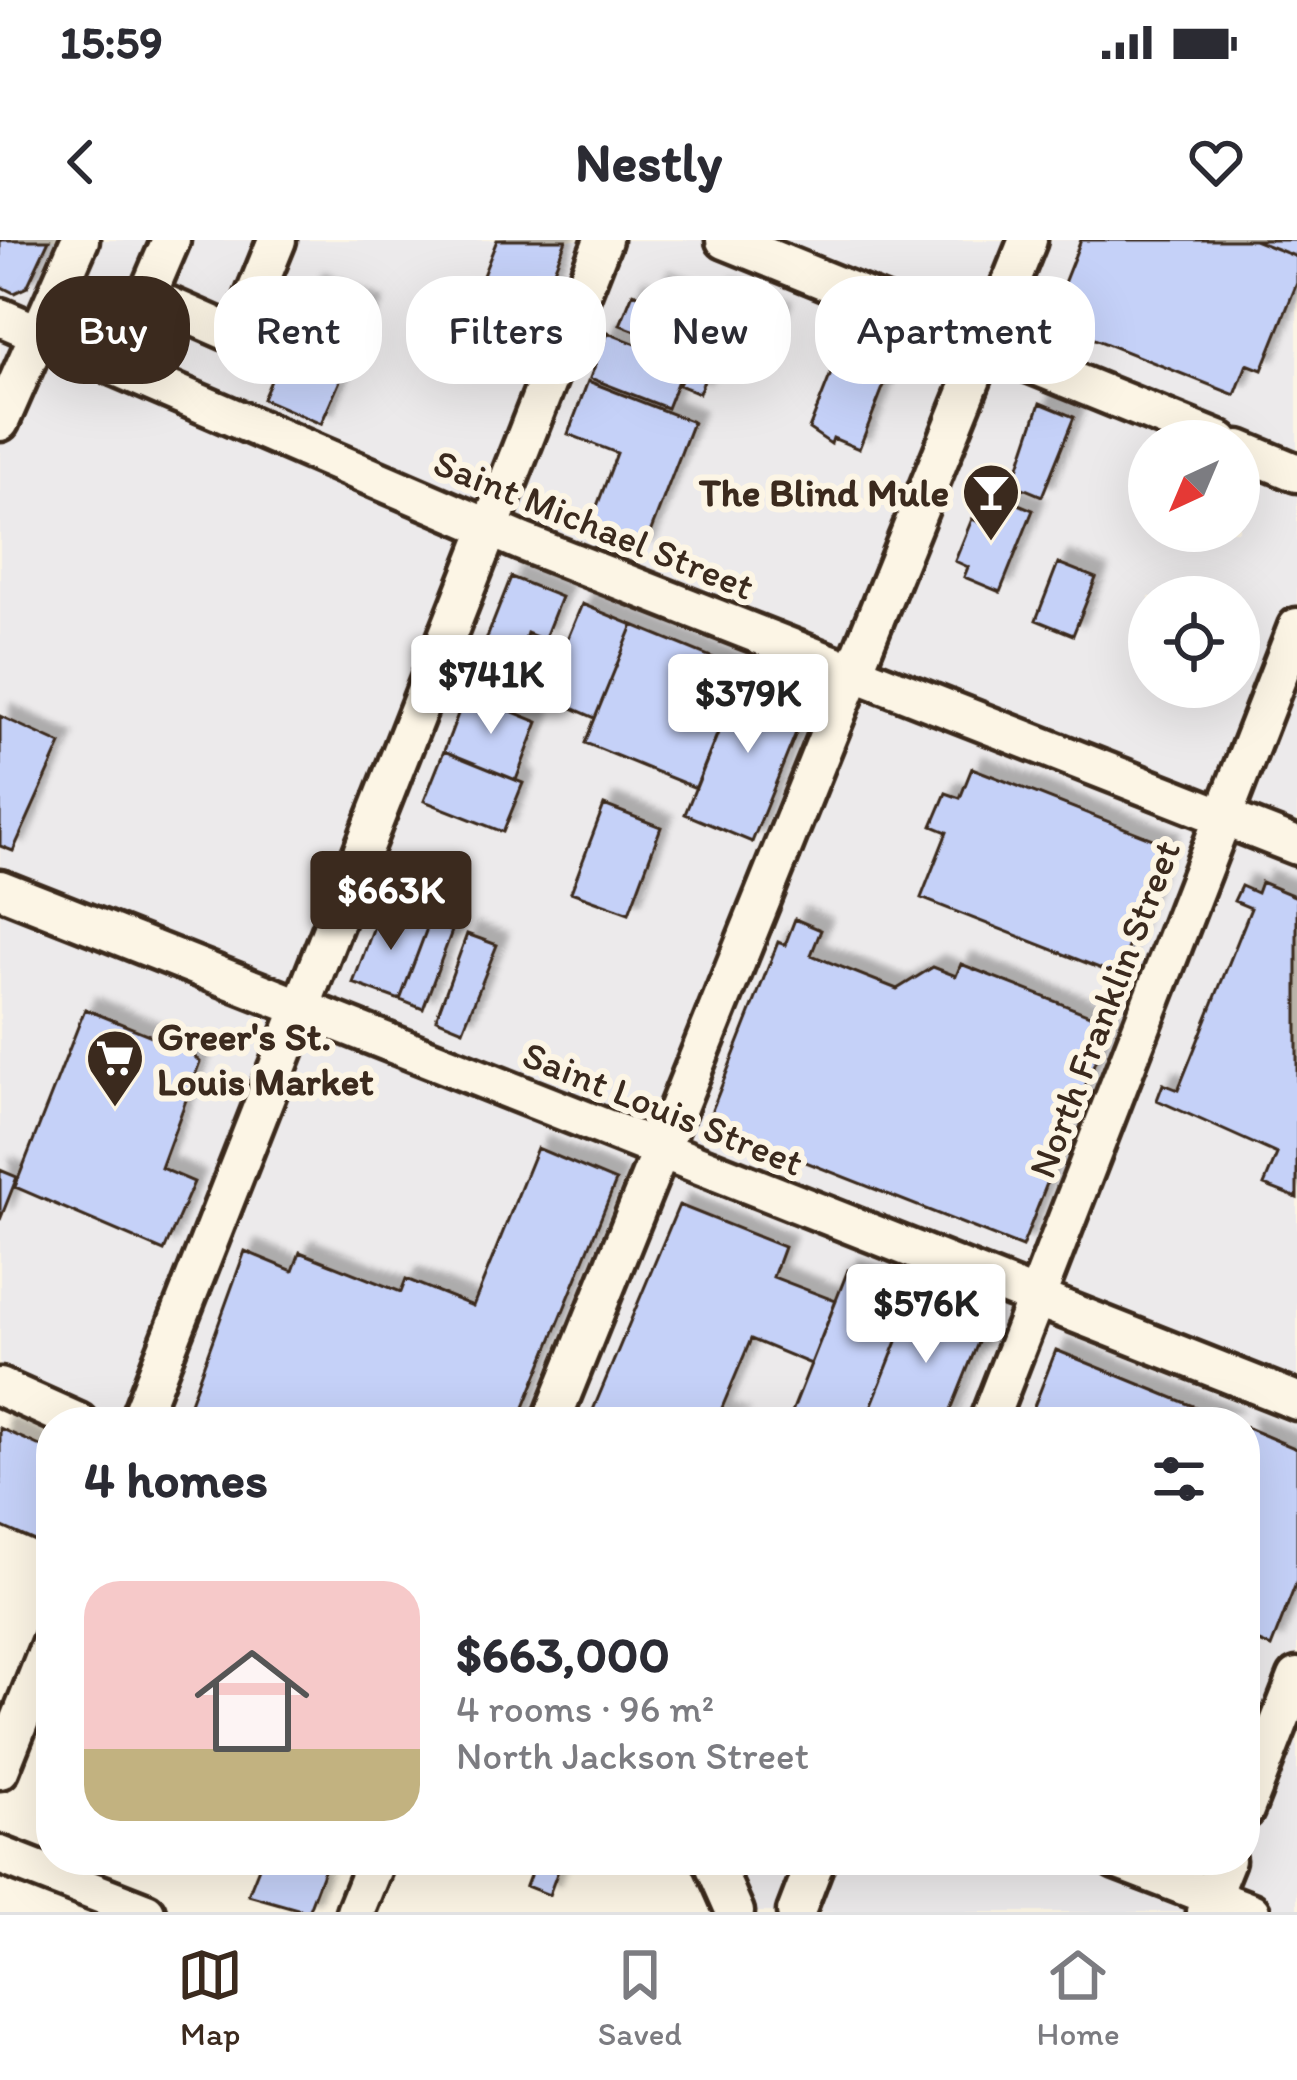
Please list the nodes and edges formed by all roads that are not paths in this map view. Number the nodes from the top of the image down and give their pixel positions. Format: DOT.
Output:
graph roads {
  1 [pos="80,240"];
  2 [pos="171,240"];
  3 [pos="277,240"];
  4 [pos="603,240"];
  5 [pos="725,240"];
  6 [pos="1028,240"];
  7 [pos="64,276"];
  8 [pos="815,276"];
  9 [pos="1013,276"];
  10 [pos="0,317"];
  11 [pos="36,333"];
  12 [pos="36,341"];
  13 [pos="154,384"];
  14 [pos="970,384"];
  15 [pos="1083,384"];
  16 [pos="1170,420"];
  17 [pos="0,422"];
  18 [pos="1260,457"];
  19 [pos="1297,473"];
  20 [pos="489,529"];
  21 [pos="1297,627"];
  22 [pos="851,674"];
  23 [pos="1225,817"];
  24 [pos="1297,846"];
  25 [pos="0,889"];
  26 [pos="302,1009"];
  27 [pos="660,1152"];
  28 [pos="1035,1300"];
  29 [pos="0,1387"];
  30 [pos="1297,1401"];
  31 [pos="44,1407"];
  32 [pos="144,1407"];
  33 [pos="557,1407"];
  34 [pos="994,1407"];
  35 [pos="1297,1677"];
  36 [pos="36,1680"];
  37 [pos="0,1770"];
  38 [pos="1260,1772"];
  39 [pos="0,1855"];
  40 [pos="36,1869"];
  41 [pos="51,1875"];
  42 [pos="370,1875"];
  43 [pos="719,1875"];
  44 [pos="810,1875"];
  45 [pos="1147,1875"];
  46 [pos="1220,1875"];
  47 [pos="1208,1904"];
  48 [pos="146,1912"];
  49 [pos="356,1912"];
  50 [pos="735,1912"];
  51 [pos="796,1912"];
  52 [pos="1251,1912"];
  1 -- 7 [label="street"];
  2 -- 3 [label="street"];
  4 -- 20 [label="street"];
  5 -- 8 [label="street"];
  6 -- 9 [label="street"];
  10 -- 11 [label="street, Saint Michael Street"];
  12 -- 17 [label="street"];
  13 -- 20 [label="street, Saint Michael Street"];
  14 -- 22 [label="street"];
  15 -- 16 [label="street"];
  18 -- 19 [label="street"];
  20 -- 22 [label="street, Saint Michael Street"];
  20 -- 26 [label="street"];
  21 -- 23 [label="street, North Franklin Street"];
  22 -- 23 [label="street, Saint Michael Street"];
  22 -- 27 [label="street"];
  23 -- 24 [label="street, Saint Michael Street"];
  23 -- 28 [label="street, North Franklin Street"];
  25 -- 26 [label="street, Saint Louis Street"];
  26 -- 27 [label="street, Saint Louis Street"];
  26 -- 32 [label="street"];
  27 -- 28 [label="street, Saint Louis Street"];
  27 -- 33 [label="street"];
  28 -- 30 [label="street, Saint Louis Street"];
  28 -- 34 [label="street, North Franklin Street"];
  29 -- 31 [label="street"];
  35 -- 38 [label="street"];
  36 -- 37 [label="street"];
  39 -- 40 [label="street"];
  41 -- 48 [label="street"];
  42 -- 49 [label="street"];
  43 -- 50 [label="street"];
  44 -- 51 [label="street"];
  45 -- 47 [label="street"];
  46 -- 47 [label="street"];
  47 -- 52 [label="street"];
}
